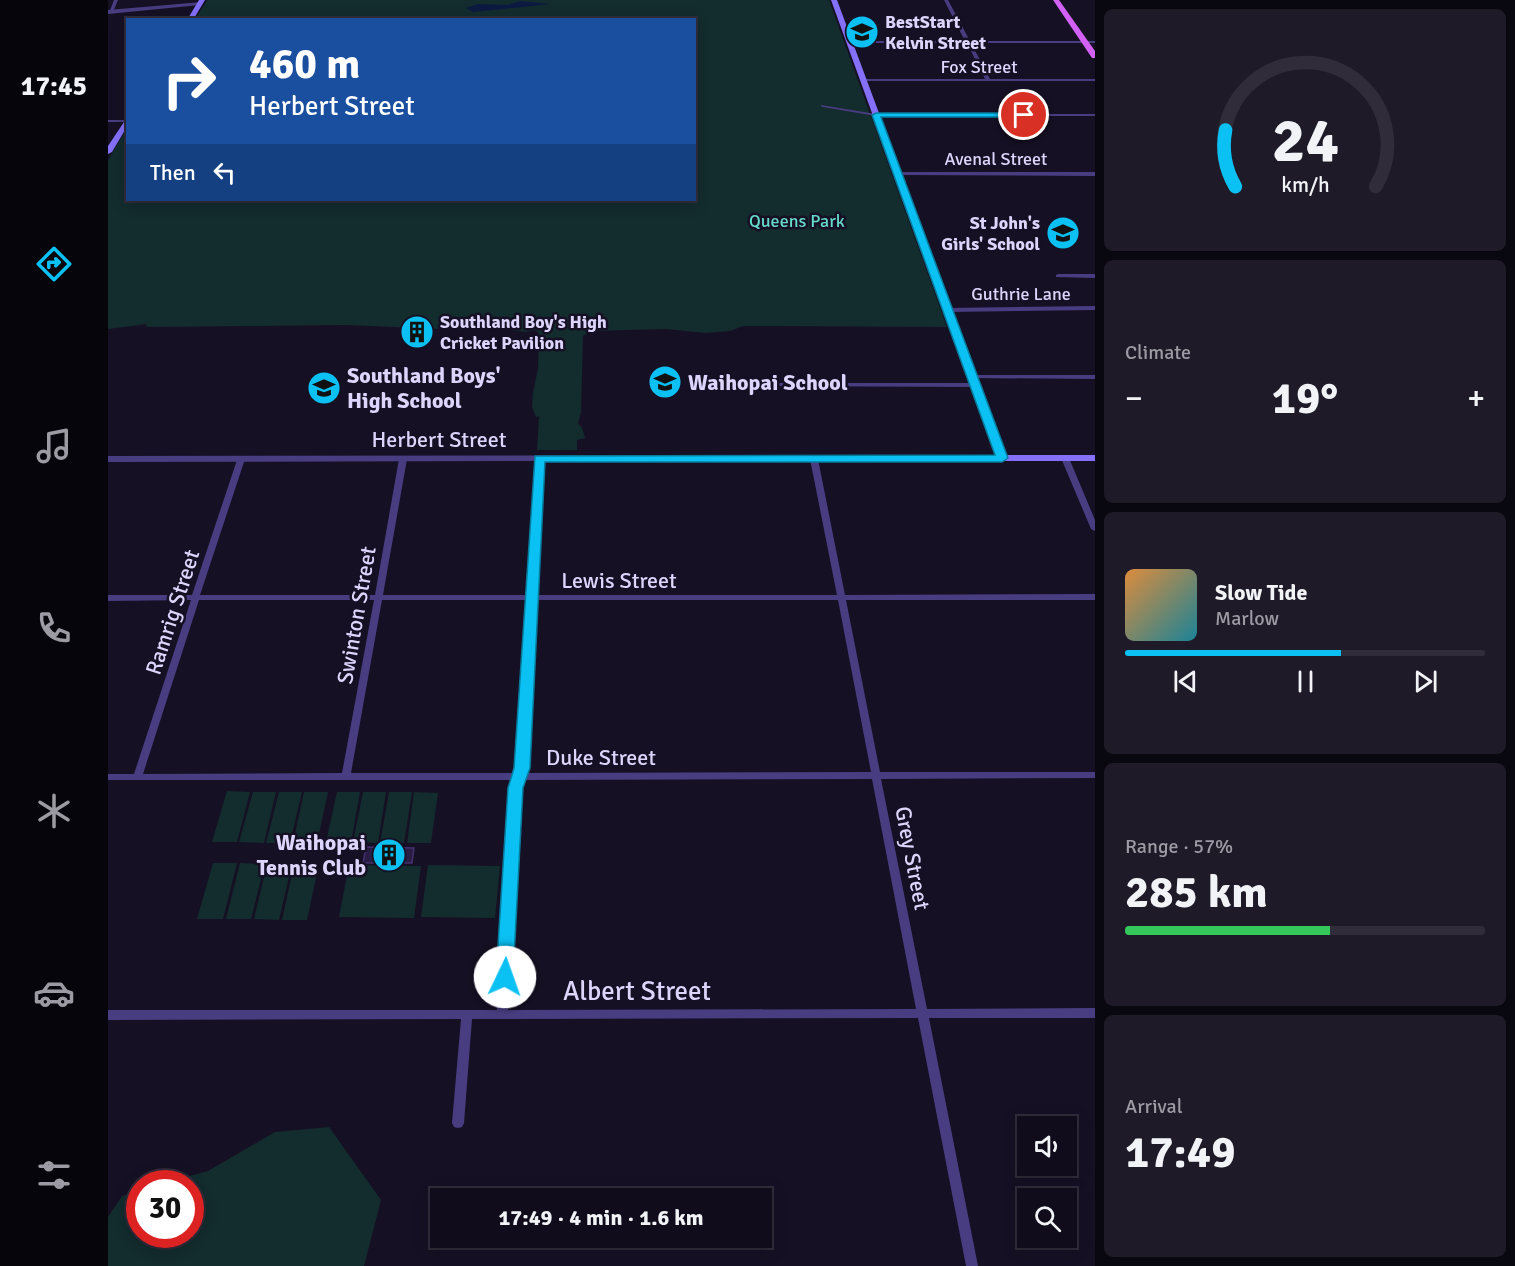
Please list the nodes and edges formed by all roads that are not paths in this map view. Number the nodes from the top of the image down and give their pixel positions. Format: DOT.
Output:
graph roads {
  1 [pos="116,0"];
  2 [pos="834,0"];
  3 [pos="946,0"];
  4 [pos="1056,0"];
  5 [pos="1064,0"];
  6 [pos="201,1"];
  7 [pos="109,12"];
  8 [pos="191,18"];
  9 [pos="849,42"];
  10 [pos="968,42"];
  11 [pos="1085,42"];
  12 [pos="1095,42"];
  13 [pos="1095,56"];
  14 [pos="863,80"];
  15 [pos="988,80"];
  16 [pos="1095,80"];
  17 [pos="823,106"];
  18 [pos="876,115"];
  19 [pos="1095,115"];
  20 [pos="126,120"];
  21 [pos="108,121"];
  22 [pos="126,122"];
  23 [pos="108,152"];
  24 [pos="897,174"];
  25 [pos="1095,174"];
  26 [pos="1058,276"];
  27 [pos="1095,276"];
  28 [pos="1095,309"];
  29 [pos="948,310"];
  30 [pos="1095,377"];
  31 [pos="974,381"];
  32 [pos="767,385"];
  33 [pos="1002,458"];
  34 [pos="1065,458"];
  35 [pos="1095,458"];
  36 [pos="108,459"];
  37 [pos="241,459"];
  38 [pos="403,459"];
  39 [pos="539,459"];
  40 [pos="814,459"];
  41 [pos="1095,529"];
  42 [pos="842,597"];
  43 [pos="1095,597"];
  44 [pos="108,598"];
  45 [pos="195,598"];
  46 [pos="378,598"];
  47 [pos="531,598"];
  48 [pos="1095,775"];
  49 [pos="877,776"];
  50 [pos="108,777"];
  51 [pos="137,777"];
  52 [pos="346,777"];
  53 [pos="519,777"];
  54 [pos="924,1013"];
  55 [pos="1095,1013"];
  56 [pos="502,1014"];
  57 [pos="108,1015"];
  58 [pos="467,1015"];
  59 [pos="458,1123"];
  60 [pos="972,1266"];
  1 -- 7 [label="street"];
  2 -- 9 [label="main road"];
  3 -- 10 [label="street"];
  4 -- 11 [label="main road"];
  5 -- 12 [label="main road"];
  6 -- 7 [label="street"];
  6 -- 8 [label="main road"];
  9 -- 10 [label="street"];
  9 -- 14 [label="main road"];
  10 -- 11 [label="street"];
  10 -- 15 [label="street"];
  11 -- 12 [label="street"];
  11 -- 13 [label="main road"];
  14 -- 15 [label="street, Fox Street"];
  14 -- 18 [label="main road"];
  15 -- 16 [label="street, Fox Street"];
  17 -- 18 [label="street"];
  18 -- 19 [label="street"];
  18 -- 24 [label="main road"];
  20 -- 21 [label="street"];
  22 -- 23 [label="main road"];
  24 -- 25 [label="street, Avenal Street"];
  24 -- 29 [label="main road"];
  26 -- 27 [label="street"];
  28 -- 29 [label="street, Guthrie Lane"];
  29 -- 31 [label="main road"];
  30 -- 31 [label="street"];
  31 -- 32 [label="street"];
  31 -- 33 [label="main road"];
  33 -- 34 [label="main road, Herbert Street"];
  33 -- 40 [label="street, Herbert Street"];
  34 -- 35 [label="main road, Herbert Street"];
  34 -- 41 [label="street"];
  36 -- 37 [label="street, Herbert Street"];
  37 -- 38 [label="street, Herbert Street"];
  37 -- 45 [label="street, Ramrig Street"];
  38 -- 39 [label="street, Herbert Street"];
  38 -- 46 [label="street, Swinton Street"];
  39 -- 40 [label="street, Herbert Street"];
  39 -- 47 [label="street"];
  40 -- 42 [label="street, Grey Street"];
  42 -- 43 [label="street, Lewis Street"];
  42 -- 47 [label="street, Lewis Street"];
  42 -- 49 [label="street, Grey Street"];
  44 -- 45 [label="street, Lewis Street"];
  45 -- 46 [label="street, Lewis Street"];
  45 -- 51 [label="street, Ramrig Street"];
  46 -- 47 [label="street, Lewis Street"];
  46 -- 52 [label="street, Swinton Street"];
  47 -- 53 [label="street"];
  48 -- 49 [label="street, Duke Street"];
  49 -- 53 [label="street, Duke Street"];
  49 -- 54 [label="street, Grey Street"];
  50 -- 51 [label="street, Duke Street"];
  51 -- 52 [label="street, Duke Street"];
  52 -- 53 [label="street, Duke Street"];
  53 -- 56 [label="street"];
  54 -- 55 [label="street, Albert Street"];
  54 -- 56 [label="street, Albert Street"];
  54 -- 60 [label="street, Grey Street"];
  56 -- 58 [label="street, Albert Street"];
  57 -- 58 [label="street, Albert Street"];
  58 -- 59 [label="street"];
}
